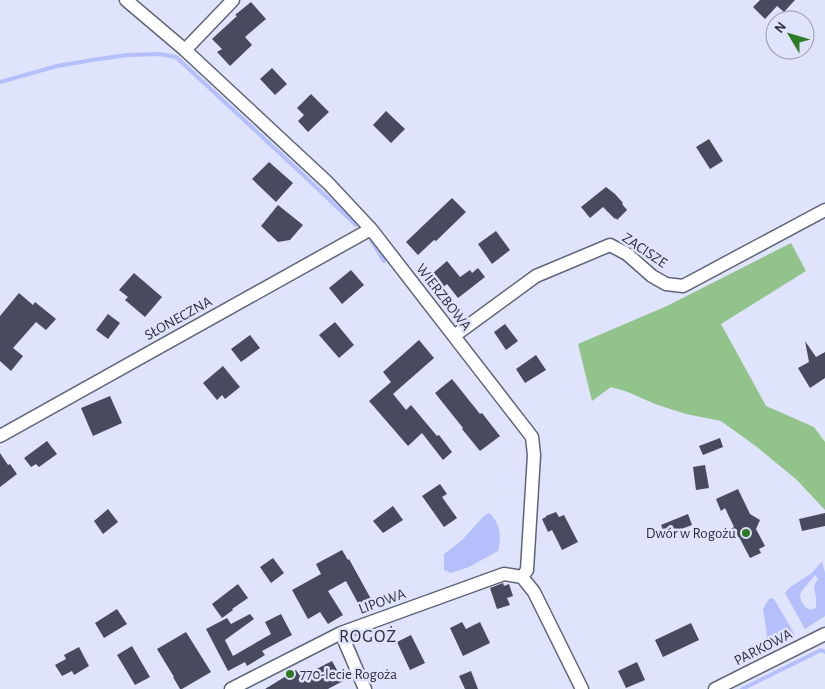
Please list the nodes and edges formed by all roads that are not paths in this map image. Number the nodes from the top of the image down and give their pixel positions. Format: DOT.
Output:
graph roads {
  1 [pos="126,0"];
  2 [pos="233,0"];
  3 [pos="185,50"];
  4 [pos="825,210"];
  5 [pos="371,229"];
  6 [pos="454,336"];
  7 [pos="0,436"];
  8 [pos="522,577"];
  9 [pos="341,633"];
  10 [pos="825,634"];
  11 [pos="231,689"];
  12 [pos="365,689"];
  13 [pos="582,689"];
  14 [pos="715,689"];
  1 -- 3 [label="street, WIERZBOWA"];
  2 -- 3 [label="street"];
  3 -- 5 [label="street, WIERZBOWA"];
  4 -- 6 [label="street, ZACISZE"];
  5 -- 6 [label="street, WIERZBOWA"];
  5 -- 7 [label="street, SŁONECZNA"];
  6 -- 8 [label="street, WIERZBOWA"];
  8 -- 9 [label="street, LIPOWA"];
  8 -- 13 [label="street"];
  9 -- 11 [label="street, LIPOWA"];
  9 -- 12 [label="street"];
  10 -- 14 [label="street, PARKOWA"];
}
